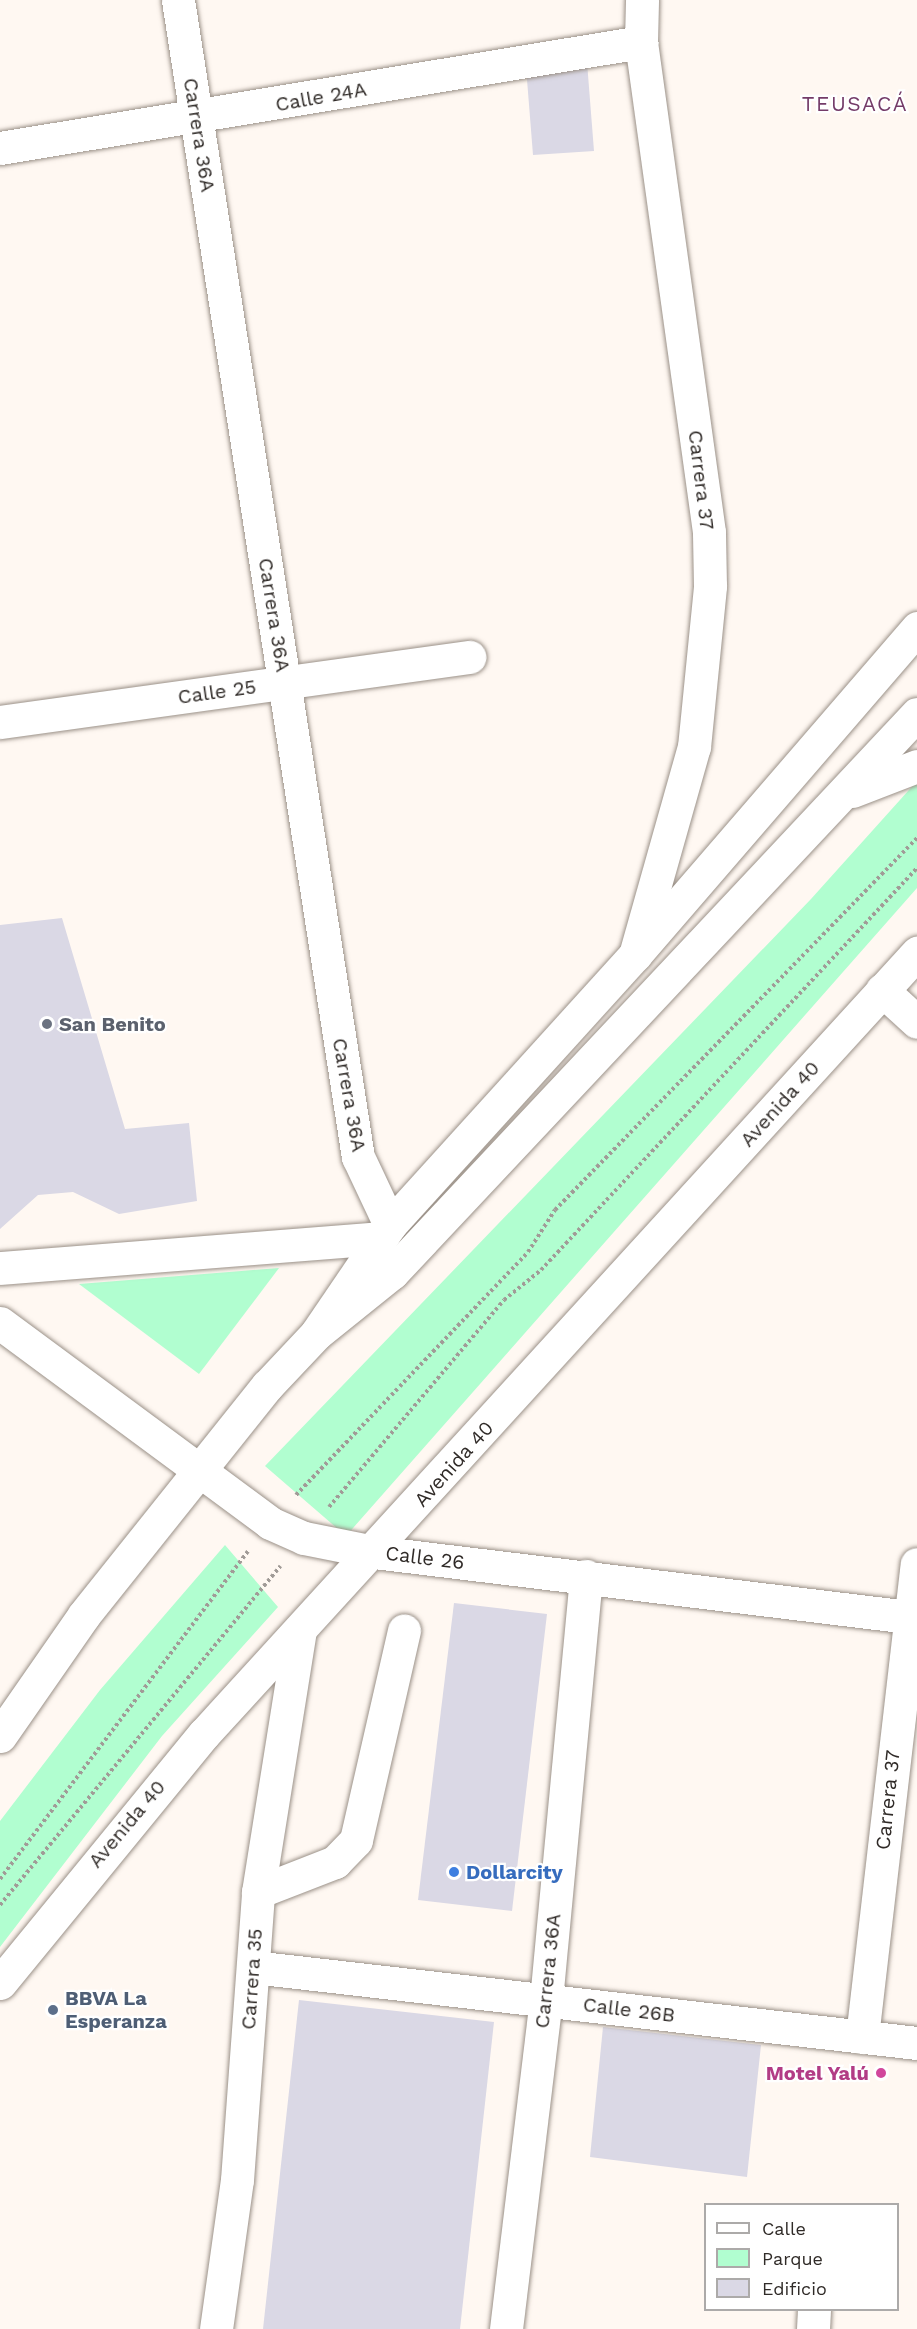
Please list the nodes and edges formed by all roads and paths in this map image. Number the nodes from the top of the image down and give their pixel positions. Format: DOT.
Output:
graph roads {
  1 [pos="178,0"];
  2 [pos="642,0"];
  3 [pos="641,42"];
  4 [pos="196,118"];
  5 [pos="0,148"];
  6 [pos="917,628"];
  7 [pos="470,657"];
  8 [pos="284,683"];
  9 [pos="917,714"];
  10 [pos="0,722"];
  11 [pos="917,766"];
  12 [pos="848,793"];
  13 [pos="917,838"];
  14 [pos="917,868"];
  15 [pos="917,953"];
  16 [pos="635,955"];
  17 [pos="882,990"];
  18 [pos="917,1022"];
  19 [pos="384,1231"];
  20 [pos="0,1269"];
  21 [pos="0,1323"];
  22 [pos="317,1333"];
  23 [pos="197,1469"];
  24 [pos="270,1523"];
  25 [pos="304,1538"];
  26 [pos="375,1552"];
  27 [pos="917,1564"];
  28 [pos="586,1576"];
  29 [pos="913,1617"];
  30 [pos="300,1630"];
  31 [pos="404,1630"];
  32 [pos="0,1736"];
  33 [pos="0,1879"];
  34 [pos="258,1892"];
  35 [pos="0,1905"];
  36 [pos="253,1967"];
  37 [pos="0,1983"];
  38 [pos="546,2000"];
  39 [pos="862,2037"];
  40 [pos="917,2043"];
  41 [pos="814,2311"];
  42 [pos="216,2329"];
  43 [pos="506,2329"];
  44 [pos="813,2329"];
  1 -- 4 [label="main road, Carrera 36A"];
  2 -- 3 [label="main road, Carrera 37"];
  3 -- 4 [label="main road, Calle 24A"];
  3 -- 16 [label="main road, Carrera 37"];
  4 -- 5 [label="main road, Calle 24A"];
  4 -- 8 [label="main road, Carrera 36A"];
  6 -- 16 [label="main road"];
  7 -- 8 [label="main road, Calle 25"];
  8 -- 10 [label="main road, Calle 25"];
  8 -- 19 [label="main road, Carrera 36A"];
  9 -- 12 [label="main road"];
  11 -- 12 [label="main road"];
  12 -- 22 [label="main road"];
  13 -- 24 [label="path"];
  14 -- 25 [label="path"];
  15 -- 17 [label="main road, Avenida 40"];
  16 -- 19 [label="main road"];
  17 -- 18 [label="main road"];
  17 -- 26 [label="main road, Avenida 40"];
  19 -- 20 [label="main road"];
  19 -- 22 [label="main road"];
  21 -- 23 [label="main road, Calle 26"];
  22 -- 23 [label="main road"];
  23 -- 24 [label="main road, Calle 26"];
  23 -- 32 [label="main road"];
  24 -- 25 [label="main road, Calle 26"];
  24 -- 33 [label="path"];
  25 -- 26 [label="main road, Calle 26"];
  25 -- 35 [label="path"];
  26 -- 28 [label="main road, Calle 26"];
  26 -- 30 [label="main road, Avenida 40"];
  27 -- 29 [label="main road, Carrera 37"];
  28 -- 29 [label="main road, Calle 26"];
  28 -- 38 [label="main road, Carrera 36A"];
  29 -- 39 [label="main road, Carrera 37"];
  30 -- 34 [label="main road, Carrera 35"];
  30 -- 37 [label="main road, Avenida 40"];
  31 -- 34 [label="main road"];
  34 -- 36 [label="main road, Carrera 35"];
  36 -- 38 [label="main road, Calle 26B"];
  36 -- 42 [label="main road, Carrera 35"];
  38 -- 39 [label="main road, Calle 26B"];
  38 -- 43 [label="main road, Carrera 36A"];
  39 -- 40 [label="main road, Calle 26B"];
  41 -- 44 [label="main road"];
}
